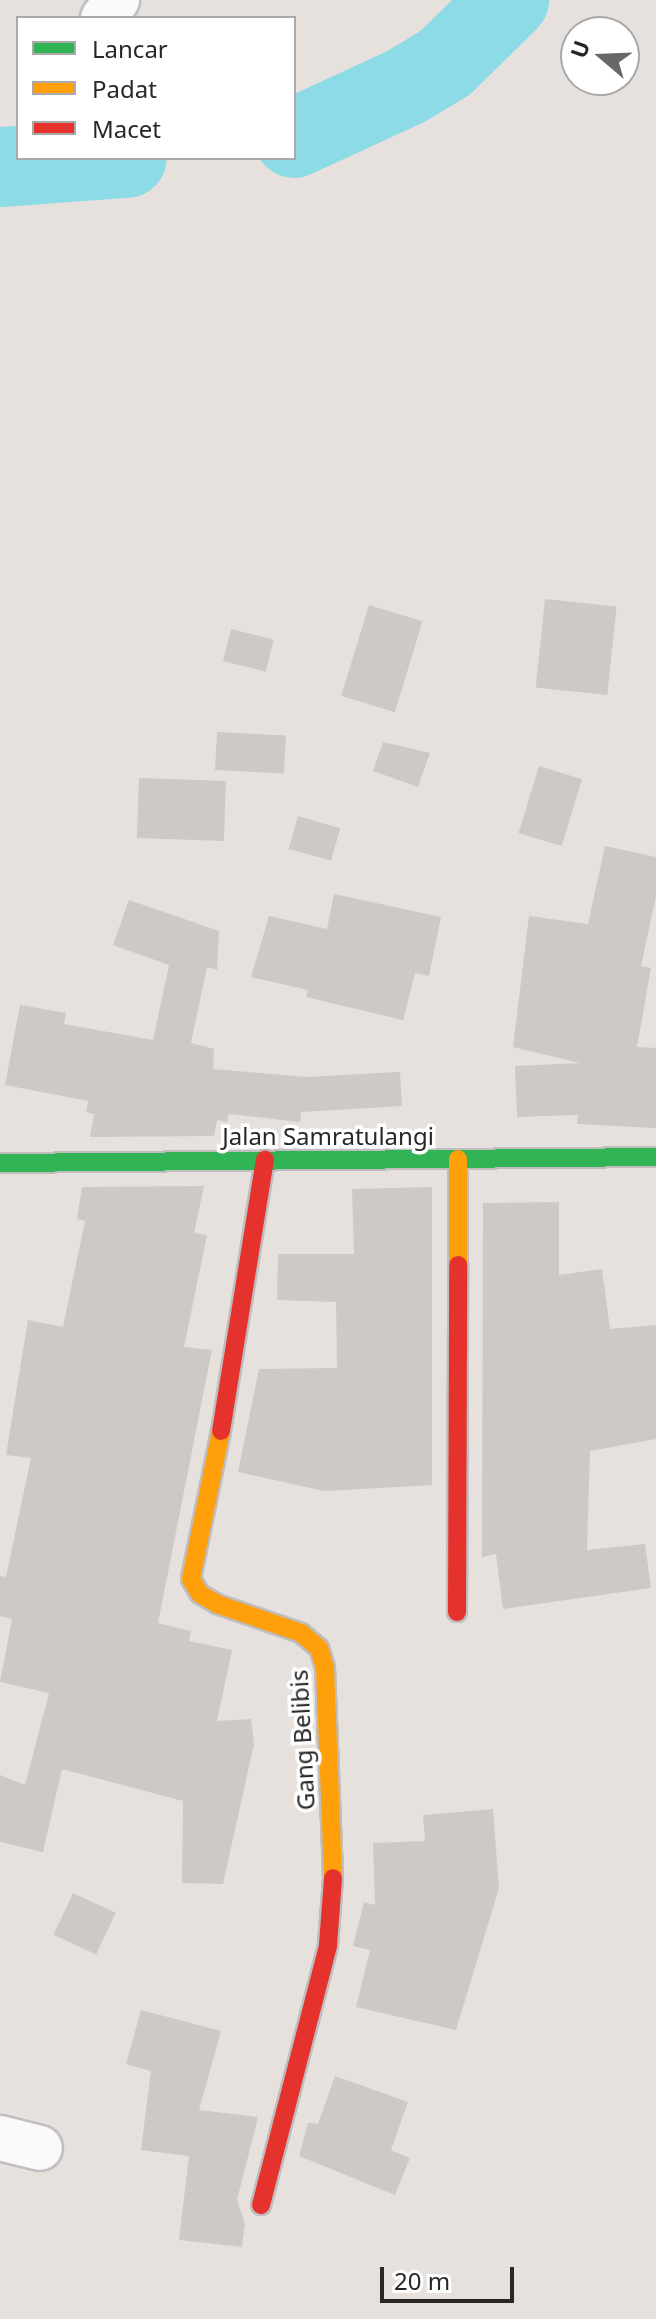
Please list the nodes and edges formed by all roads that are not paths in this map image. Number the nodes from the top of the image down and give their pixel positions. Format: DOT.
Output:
graph roads {
  1 [pos="117,0"];
  2 [pos="105,16"];
  3 [pos="656,1157"];
  4 [pos="458,1159"];
  5 [pos="265,1160"];
  6 [pos="0,1163"];
  7 [pos="457,1612"];
  8 [pos="261,2205"];
  1 -- 2 [label="street"];
  3 -- 4 [label="street, Jalan Samratulangi"];
  4 -- 5 [label="street, Jalan Samratulangi"];
  4 -- 7 [label="street"];
  5 -- 6 [label="street, Jalan Samratulangi"];
  5 -- 8 [label="street, Gang Belibis"];
}
